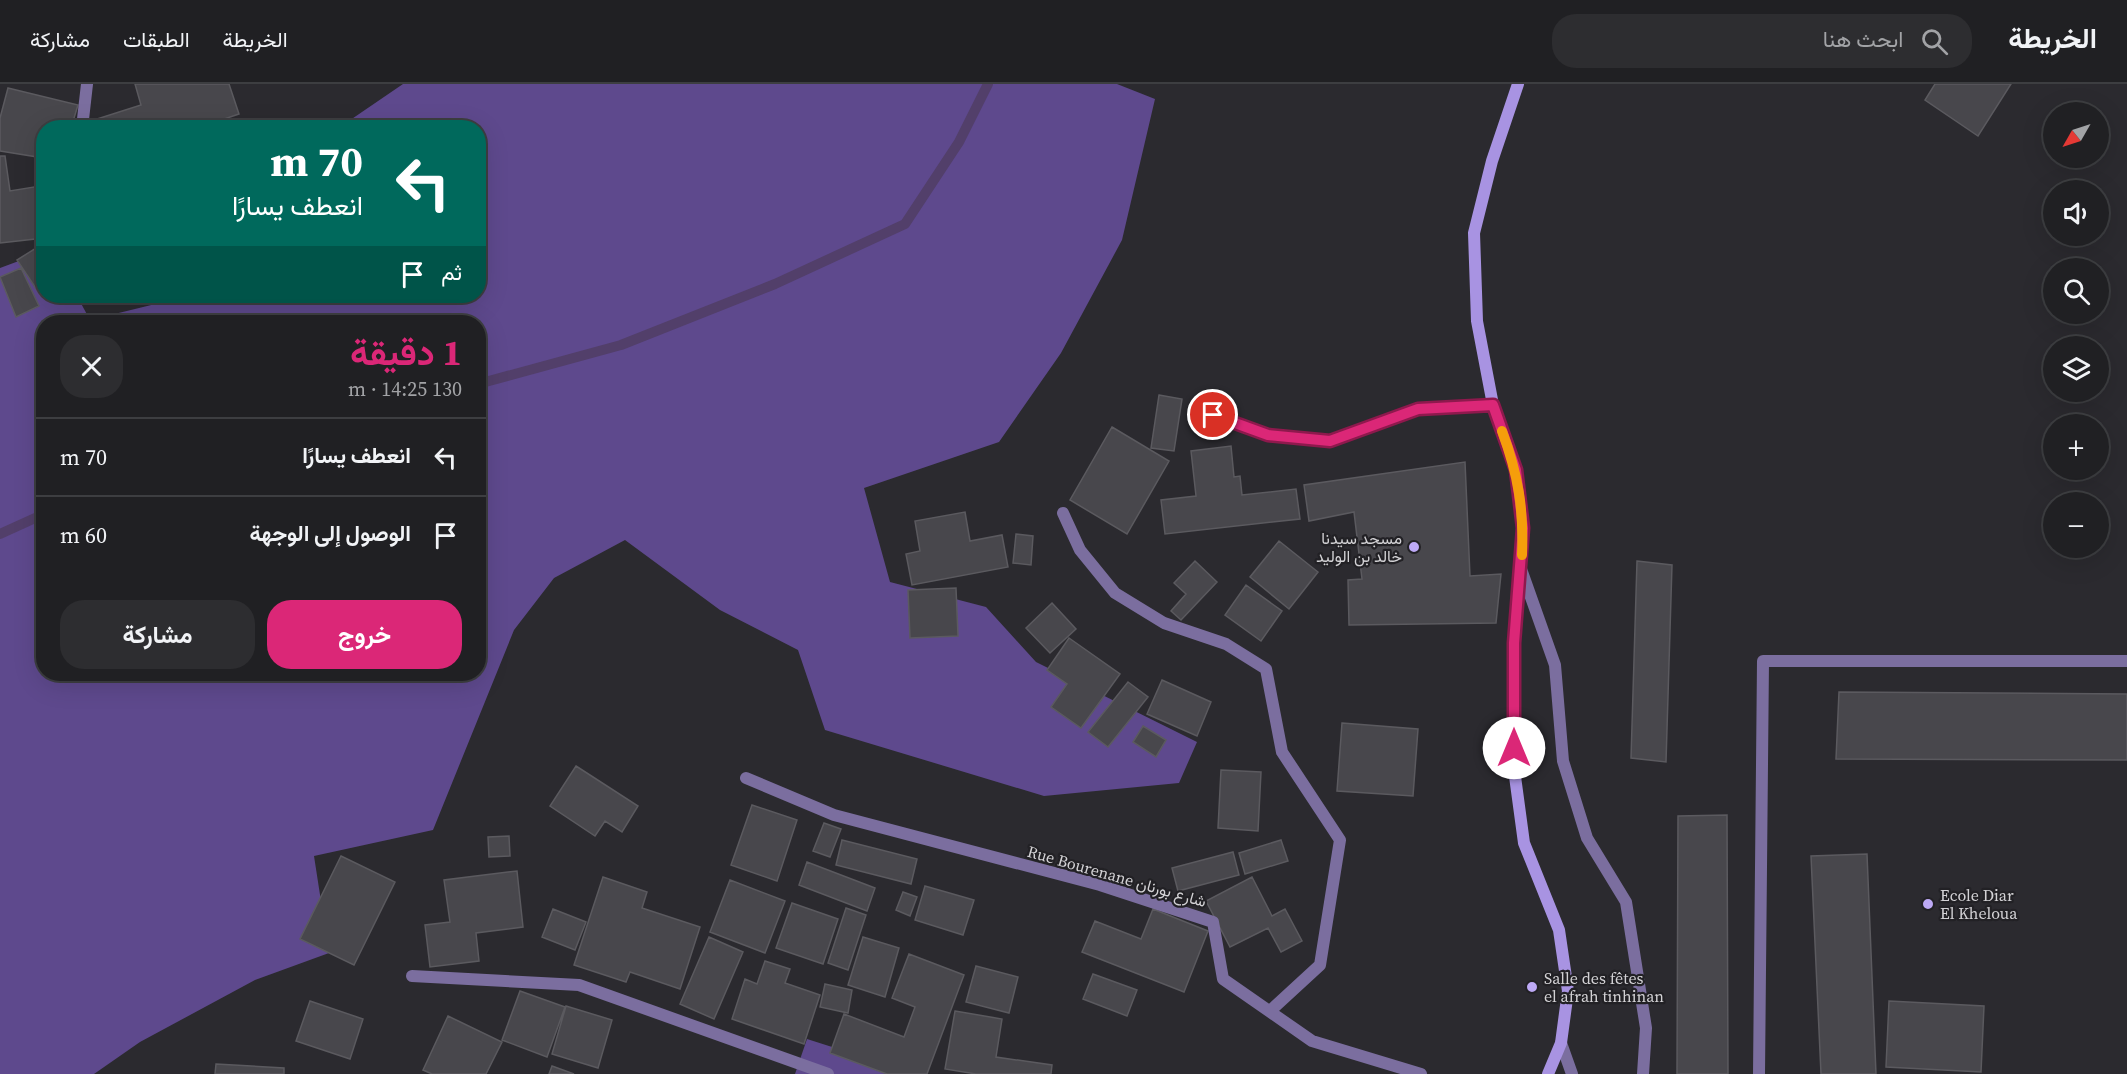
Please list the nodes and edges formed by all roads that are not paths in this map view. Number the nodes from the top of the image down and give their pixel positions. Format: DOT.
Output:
graph roads {
  1 [pos="87,84"];
  2 [pos="1518,84"];
  3 [pos="83,120"];
  4 [pos="1493,405"];
  5 [pos="1213,415"];
  6 [pos="1063,513"];
  7 [pos="1521,569"];
  8 [pos="2127,661"];
  9 [pos="746,778"];
  10 [pos="412,976"];
  11 [pos="1270,1011"];
  12 [pos="1561,1043"];
  13 [pos="828,1074"];
  14 [pos="1421,1074"];
  15 [pos="1548,1074"];
  16 [pos="1572,1074"];
  17 [pos="1643,1074"];
  18 [pos="1759,1074"];
  1 -- 3 [label="street"];
  2 -- 4 [label="street"];
  4 -- 5 [label="street"];
  4 -- 7 [label="street"];
  6 -- 11 [label="street"];
  7 -- 12 [label="street"];
  7 -- 17 [label="street"];
  8 -- 18 [label="street"];
  9 -- 11 [label="street, Rue Bourenane شارع بورنان"];
  10 -- 13 [label="street"];
  11 -- 14 [label="street, Rue Bourenane شارع بورنان"];
  12 -- 15 [label="street"];
  12 -- 16 [label="street"];
}
